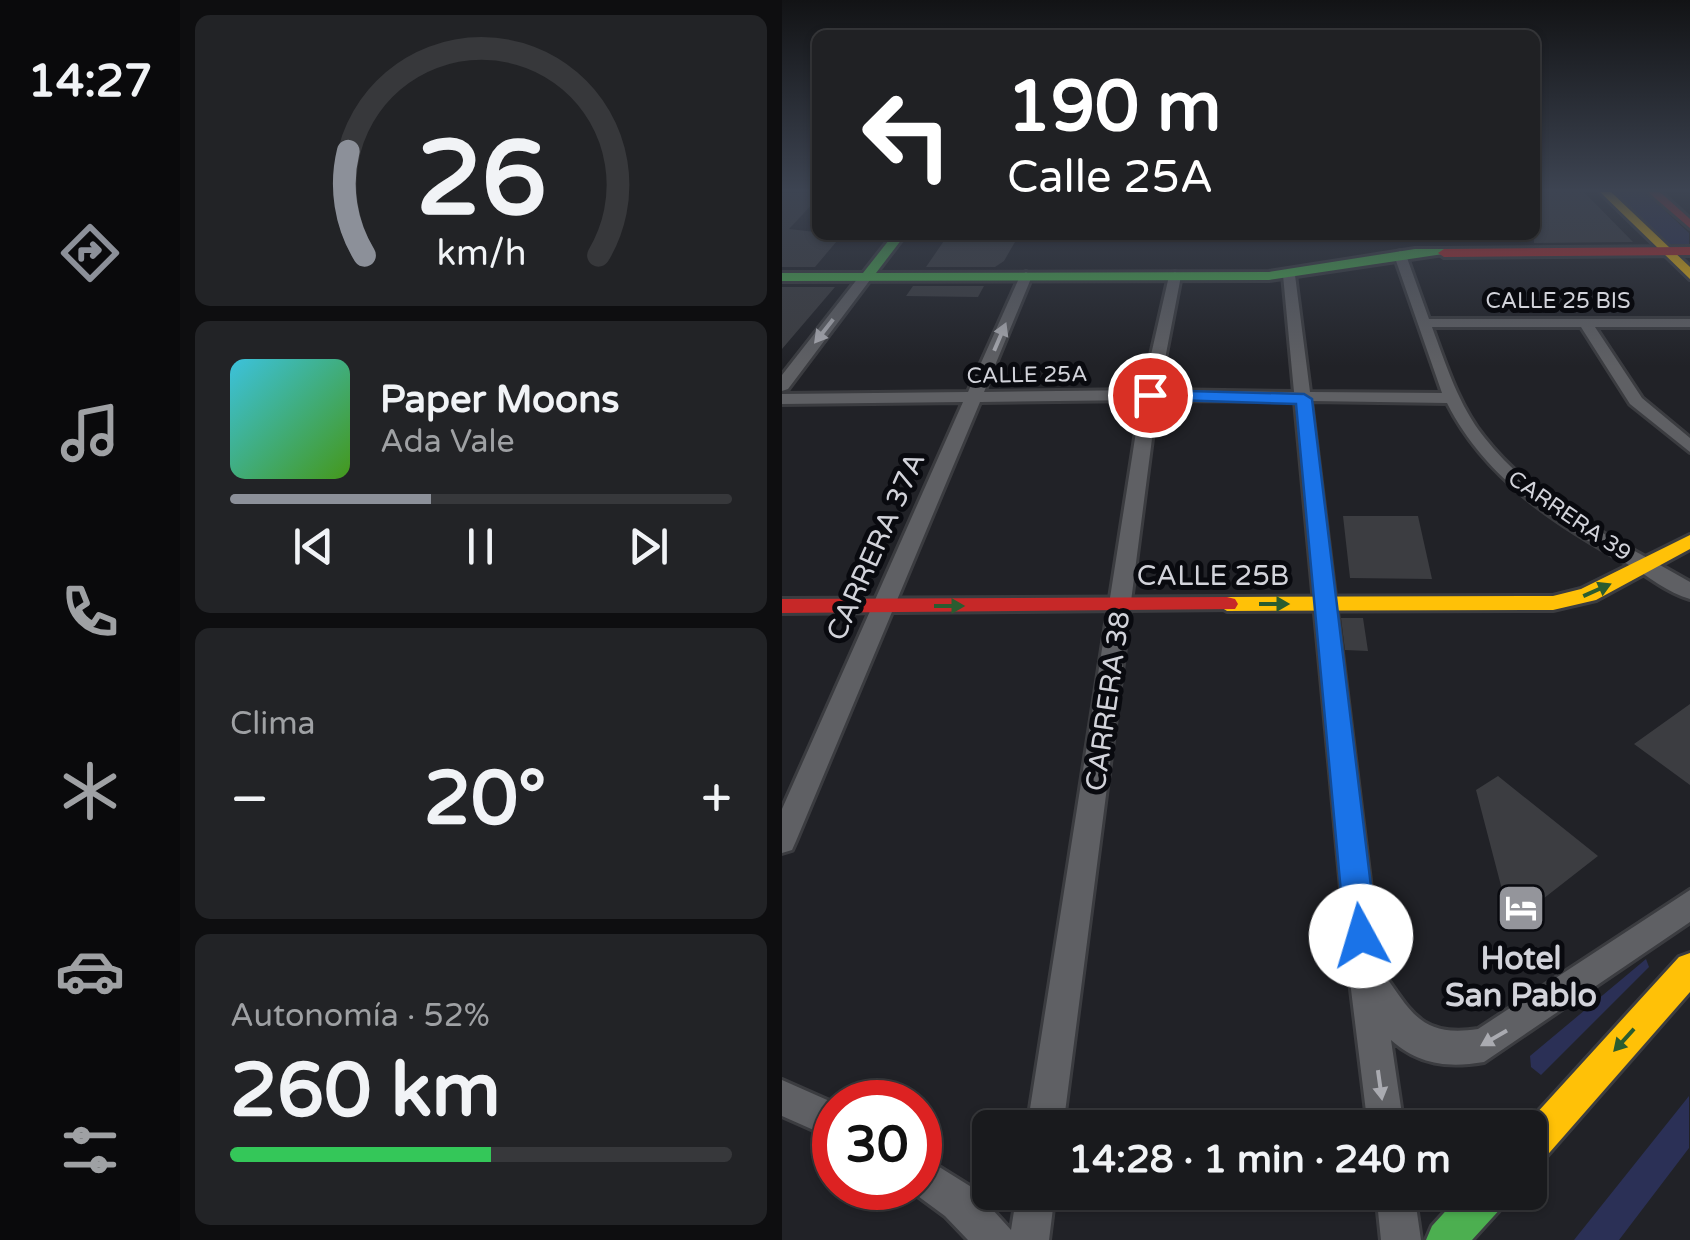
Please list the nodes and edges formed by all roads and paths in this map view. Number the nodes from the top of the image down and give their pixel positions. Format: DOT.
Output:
graph roads {
  1 [pos="888,250"];
  2 [pos="1402,260"];
  3 [pos="1683,261"];
  4 [pos="1289,275"];
  5 [pos="782,276"];
  6 [pos="867,276"];
  7 [pos="1026,276"];
  8 [pos="1175,276"];
  9 [pos="1690,322"];
  10 [pos="1426,323"];
  11 [pos="1585,323"];
  12 [pos="782,386"];
  13 [pos="1150,395"];
  14 [pos="974,397"];
  15 [pos="1453,398"];
  16 [pos="782,399"];
  17 [pos="1304,399"];
  18 [pos="1690,446"];
  19 [pos="1690,541"];
  20 [pos="1648,566"];
  21 [pos="1690,592"];
  22 [pos="1121,604"];
  23 [pos="1325,604"];
  24 [pos="782,606"];
  25 [pos="881,606"];
  26 [pos="782,841"];
  27 [pos="1690,904"];
  28 [pos="1690,968"];
  29 [pos="1365,973"];
  30 [pos="782,1098"];
  31 [pos="1048,1110"];
  32 [pos="1384,1110"];
  33 [pos="812,1111"];
  34 [pos="1547,1128"];
  35 [pos="942,1190"];
  36 [pos="1033,1210"];
  37 [pos="1397,1210"];
  38 [pos="1473,1210"];
  39 [pos="995,1240"];
  40 [pos="1029,1240"];
  41 [pos="1401,1240"];
  42 [pos="1446,1240"];
  1 -- 6 [label="street"];
  2 -- 3 [label="street"];
  2 -- 4 [label="street"];
  2 -- 10 [label="street, CARRERA 39"];
  4 -- 8 [label="street"];
  4 -- 17 [label="street"];
  5 -- 6 [label="street"];
  6 -- 7 [label="street"];
  6 -- 12 [label="street, one-way"];
  7 -- 8 [label="street"];
  14 -- 7 [label="street, CARRERA 37A, one-way"];
  8 -- 13 [label="street, CARRERA 38"];
  9 -- 11 [label="street, CALLE 25 BIS"];
  10 -- 11 [label="street, CALLE 25 BIS"];
  10 -- 15 [label="street, CARRERA 39"];
  11 -- 18 [label="street"];
  13 -- 14 [label="street, CALLE 25A"];
  13 -- 17 [label="street, CALLE 25A"];
  13 -- 22 [label="street, CARRERA 38"];
  14 -- 16 [label="street, CALLE 25A"];
  14 -- 25 [label="street, CARRERA 37A"];
  15 -- 17 [label="street, CALLE 25A"];
  15 -- 20 [label="street, CARRERA 39"];
  17 -- 23 [label="street"];
  19 -- 20 [label="street, CALLE 25B"];
  20 -- 21 [label="street, CARRERA 39"];
  23 -- 20 [label="street, CALLE 25B, one-way"];
  22 -- 23 [label="street, CALLE 25B, one-way"];
  25 -- 22 [label="street, CALLE 25B, one-way"];
  22 -- 31 [label="street, CARRERA 38"];
  23 -- 29 [label="street"];
  24 -- 25 [label="street, CALLE 25B"];
  25 -- 26 [label="street, CARRERA 37A"];
  27 -- 29 [label="street, one-way"];
  28 -- 34 [label="street, one-way"];
  29 -- 32 [label="street, one-way"];
  30 -- 33 [label="street"];
  35 -- 39 [label="street"];
  36 -- 40 [label="street"];
  37 -- 41 [label="street"];
  38 -- 42 [label="street"];
}
